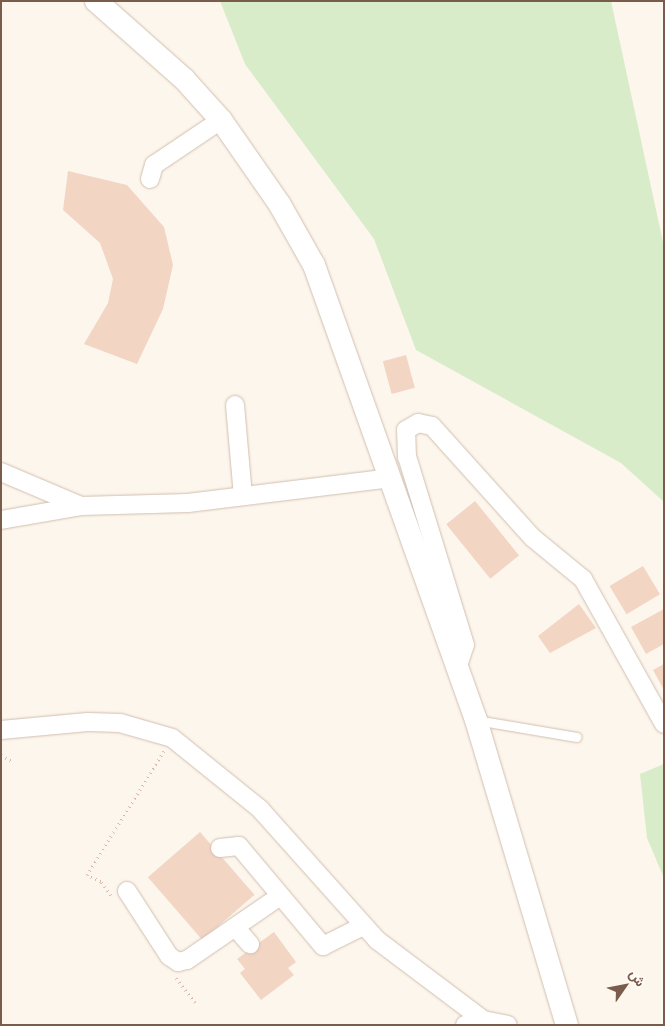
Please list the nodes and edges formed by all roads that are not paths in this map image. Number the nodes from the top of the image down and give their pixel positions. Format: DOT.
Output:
graph roads {
  1 [pos="96,1"];
  2 [pos="221,120"];
  3 [pos="150,179"];
  4 [pos="235,405"];
  5 [pos="1,472"];
  6 [pos="391,478"];
  7 [pos="243,496"];
  8 [pos="81,506"];
  9 [pos="1,520"];
  10 [pos="457,669"];
  11 [pos="476,720"];
  12 [pos="664,724"];
  13 [pos="1,730"];
  14 [pos="577,737"];
  15 [pos="220,848"];
  16 [pos="120,894"];
  17 [pos="280,896"];
  18 [pos="363,926"];
  19 [pos="235,927"];
  20 [pos="250,944"];
  21 [pos="474,1022"];
  22 [pos="508,1025"];
  23 [pos="567,1025"];
  1 -- 2 [label="street"];
  2 -- 3 [label="street"];
  2 -- 6 [label="street"];
  4 -- 7 [label="street"];
  5 -- 8 [label="street"];
  6 -- 7 [label="street"];
  6 -- 10 [label="street"];
  7 -- 8 [label="street"];
  8 -- 9 [label="street"];
  10 -- 11 [label="street"];
  10 -- 12 [label="street"];
  11 -- 14 [label="lane"];
  11 -- 23 [label="street"];
  13 -- 18 [label="street"];
  15 -- 17 [label="street"];
  16 -- 19 [label="street"];
  17 -- 18 [label="street"];
  17 -- 19 [label="street"];
  18 -- 21 [label="street"];
  19 -- 20 [label="street"];
  21 -- 22 [label="street"];
}
